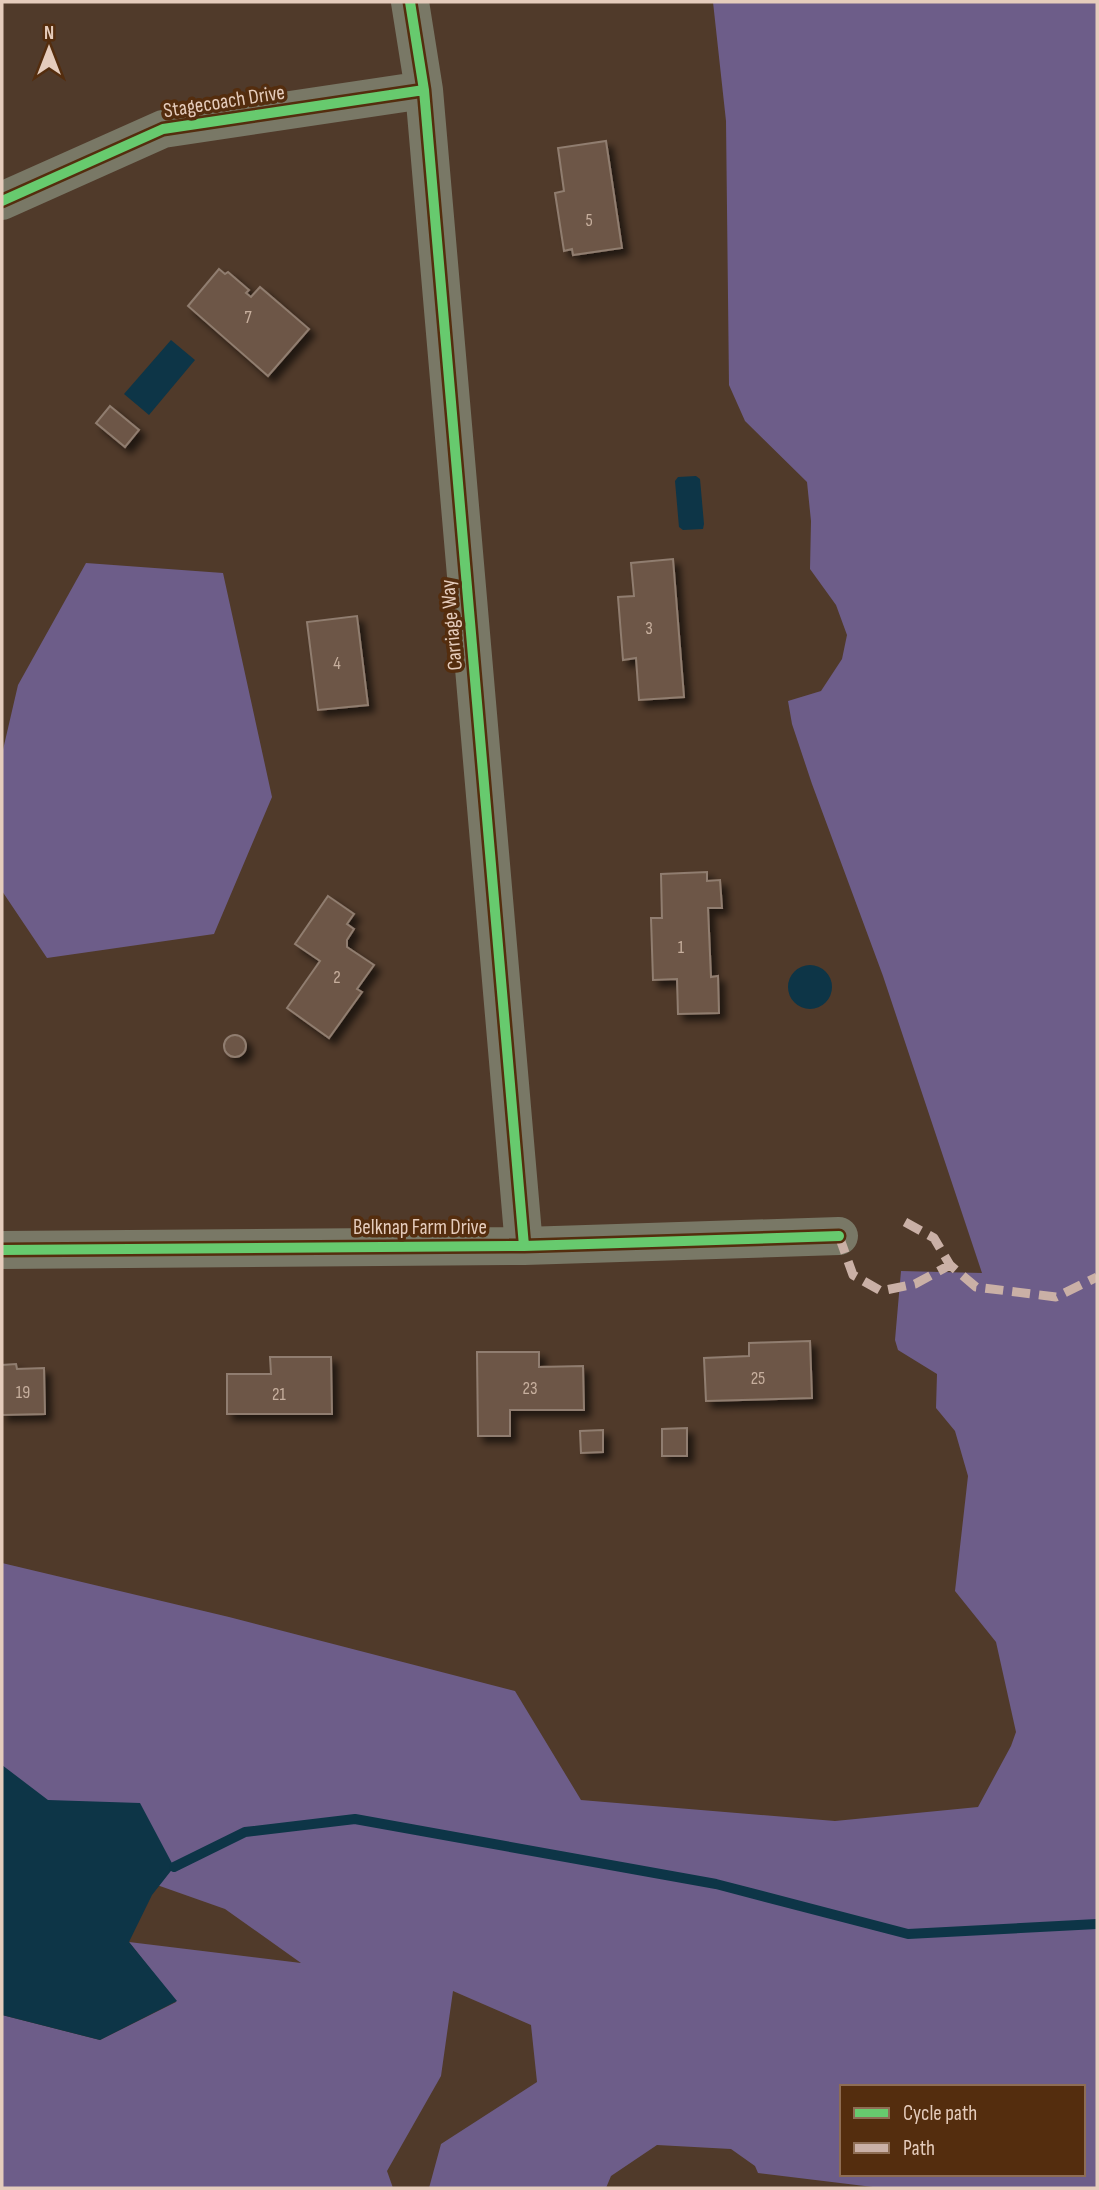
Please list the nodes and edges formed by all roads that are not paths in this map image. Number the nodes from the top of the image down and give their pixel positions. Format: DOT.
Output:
graph roads {
  1 [pos="410,2"];
  2 [pos="424,90"];
  3 [pos="2,201"];
  4 [pos="839,1236"];
  5 [pos="524,1245"];
  6 [pos="2,1250"];
  1 -- 2 [label="street, Carriage Way"];
  2 -- 3 [label="street, Stagecoach Drive"];
  2 -- 5 [label="street, Carriage Way"];
  4 -- 5 [label="street, Belknap Farm Drive"];
  5 -- 6 [label="street, Belknap Farm Drive"];
}
